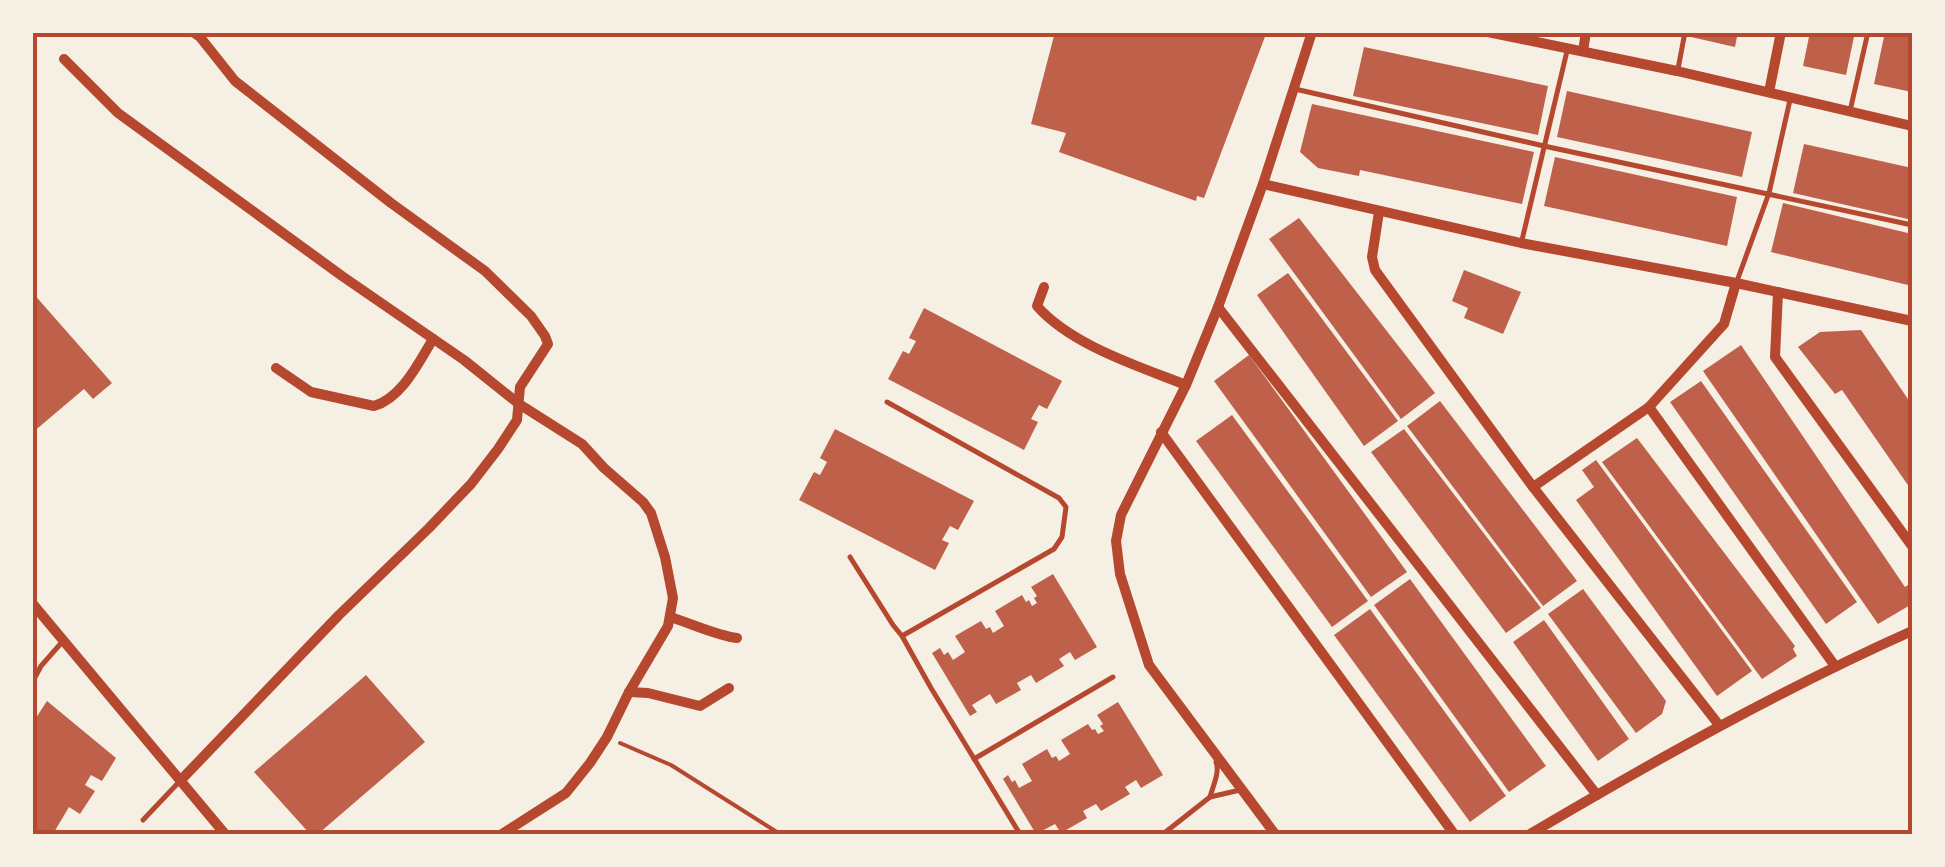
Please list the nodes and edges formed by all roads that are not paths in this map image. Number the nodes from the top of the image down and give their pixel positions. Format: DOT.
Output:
graph roads {
  1 [pos="193,32"];
  2 [pos="1312,32"];
  3 [pos="1586,32"];
  4 [pos="1684,32"];
  5 [pos="1781,32"];
  6 [pos="1868,32"];
  7 [pos="1489,33"];
  8 [pos="1568,48"];
  9 [pos="1582,51"];
  10 [pos="64,59"];
  11 [pos="1677,71"];
  12 [pos="1293,88"];
  13 [pos="1769,92"];
  14 [pos="1791,97"];
  15 [pos="1850,110"];
  16 [pos="1912,126"];
  17 [pos="1544,146"];
  18 [pos="1263,184"];
  19 [pos="1768,193"];
  20 [pos="1380,212"];
  21 [pos="1912,225"];
  22 [pos="1522,243"];
  23 [pos="1736,283"];
  24 [pos="1044,287"];
  25 [pos="1778,292"];
  26 [pos="1218,307"];
  27 [pos="1912,321"];
  28 [pos="433,339"];
  29 [pos="276,368"];
  30 [pos="1186,385"];
  31 [pos="887,402"];
  32 [pos="519,404"];
  33 [pos="1649,407"];
  34 [pos="1161,432"];
  35 [pos="1533,487"];
  36 [pos="1912,546"];
  37 [pos="850,557"];
  38 [pos="32,603"];
  39 [pos="670,618"];
  40 [pos="1912,631"];
  41 [pos="902,636"];
  42 [pos="737,638"];
  43 [pos="64,640"];
  44 [pos="1834,666"];
  45 [pos="1113,676"];
  46 [pos="32,683"];
  47 [pos="728,688"];
  48 [pos="630,692"];
  49 [pos="1719,725"];
  50 [pos="1204,741"];
  51 [pos="974,758"];
  52 [pos="180,780"];
  53 [pos="1243,789"];
  54 [pos="1597,795"];
  55 [pos="1210,797"];
  56 [pos="143,820"];
  57 [pos="224,834"];
  58 [pos="502,834"];
  59 [pos="1020,834"];
  60 [pos="1163,834"];
  61 [pos="1275,834"];
  62 [pos="1454,834"];
  63 [pos="1530,834"];
  1 -- 32 [label="street"];
  2 -- 12 [label="street"];
  3 -- 9 [label="street"];
  4 -- 11 [label="lane"];
  5 -- 13 [label="street"];
  6 -- 15 [label="lane"];
  7 -- 8 [label="street"];
  8 -- 9 [label="street"];
  8 -- 17 [label="lane"];
  9 -- 11 [label="street"];
  10 -- 28 [label="street"];
  11 -- 13 [label="street"];
  12 -- 17 [label="lane"];
  12 -- 18 [label="street"];
  13 -- 14 [label="street"];
  14 -- 15 [label="street"];
  14 -- 19 [label="lane"];
  15 -- 16 [label="street"];
  17 -- 19 [label="lane"];
  17 -- 22 [label="lane"];
  18 -- 20 [label="street"];
  18 -- 26 [label="street"];
  19 -- 21 [label="lane"];
  19 -- 23 [label="lane"];
  20 -- 22 [label="street"];
  20 -- 35 [label="street"];
  22 -- 23 [label="street"];
  23 -- 25 [label="street"];
  23 -- 33 [label="street"];
  24 -- 30 [label="street"];
  25 -- 27 [label="street"];
  25 -- 36 [label="street"];
  26 -- 30 [label="street"];
  26 -- 54 [label="street"];
  28 -- 29 [label="street"];
  28 -- 32 [label="street"];
  30 -- 34 [label="street"];
  31 -- 41 [label="lane"];
  32 -- 39 [label="street"];
  32 -- 52 [label="street"];
  33 -- 35 [label="street"];
  33 -- 44 [label="street"];
  34 -- 50 [label="street"];
  34 -- 62 [label="street"];
  35 -- 49 [label="street"];
  37 -- 41 [label="lane"];
  38 -- 43 [label="street"];
  39 -- 42 [label="street"];
  39 -- 48 [label="street"];
  40 -- 44 [label="street"];
  41 -- 51 [label="lane"];
  43 -- 46 [label="lane"];
  43 -- 52 [label="street"];
  44 -- 49 [label="street"];
  45 -- 51 [label="lane"];
  47 -- 48 [label="street"];
  48 -- 58 [label="street"];
  49 -- 54 [label="street"];
  50 -- 53 [label="street"];
  50 -- 55 [label="lane"];
  51 -- 59 [label="lane"];
  52 -- 56 [label="lane"];
  52 -- 57 [label="street"];
  53 -- 55 [label="lane"];
  53 -- 61 [label="street"];
  54 -- 63 [label="street"];
  55 -- 60 [label="lane"];
}
